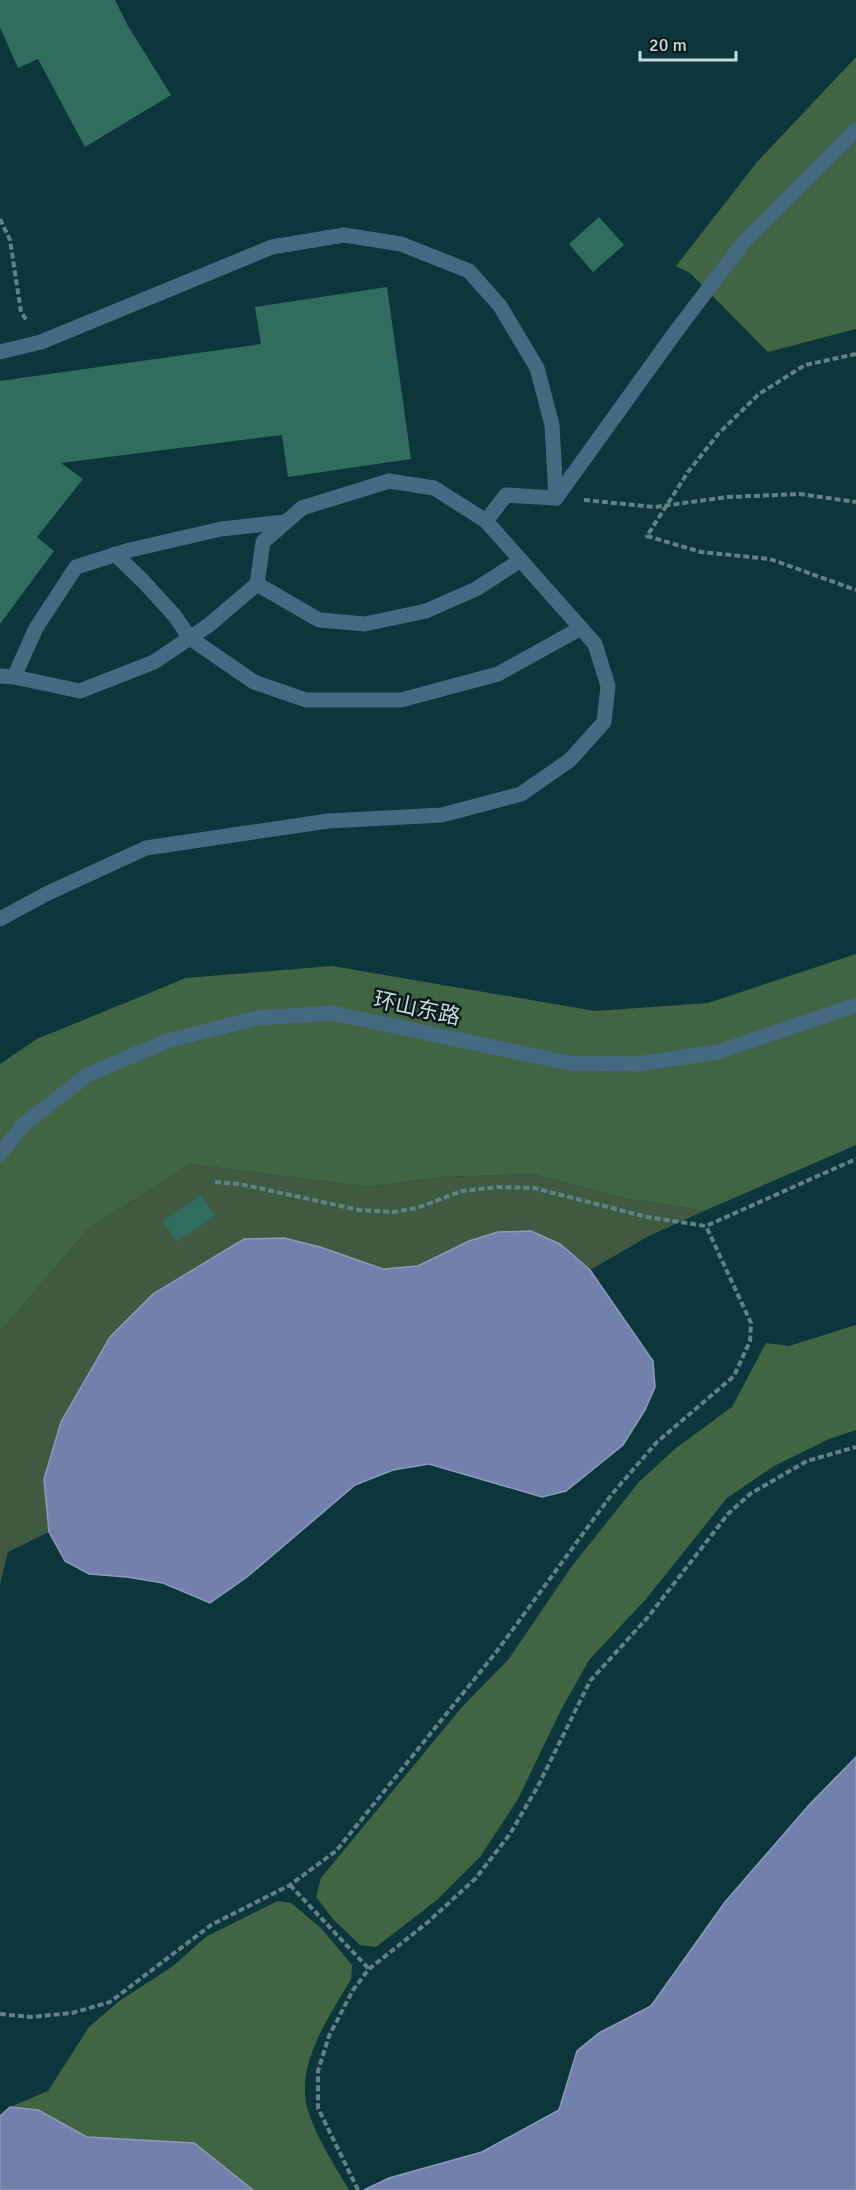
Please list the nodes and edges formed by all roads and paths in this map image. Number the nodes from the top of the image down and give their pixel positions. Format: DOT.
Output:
graph roads {
  1 [pos="856,130"];
  2 [pos="0,219"];
  3 [pos="40,342"];
  4 [pos="0,352"];
  5 [pos="856,354"];
  6 [pos="556,498"];
  7 [pos="856,502"];
  8 [pos="668,505"];
  9 [pos="486,521"];
  10 [pos="285,522"];
  11 [pos="115,554"];
  12 [pos="521,560"];
  13 [pos="257,584"];
  14 [pos="856,590"];
  15 [pos="581,628"];
  16 [pos="190,638"];
  17 [pos="7,676"];
  18 [pos="0,919"];
  19 [pos="856,1005"];
  20 [pos="0,1154"];
  21 [pos="856,1159"];
  22 [pos="215,1182"];
  23 [pos="706,1226"];
  24 [pos="856,1447"];
  25 [pos="290,1885"];
  26 [pos="369,1969"];
  27 [pos="0,2014"];
  28 [pos="358,2190"];
  1 -- 6 [label="street"];
  2 -- 3 [label="path"];
  3 -- 4 [label="street"];
  3 -- 6 [label="street"];
  5 -- 8 [label="path"];
  6 -- 8 [label="path"];
  6 -- 9 [label="street"];
  7 -- 8 [label="path"];
  8 -- 14 [label="path"];
  9 -- 10 [label="street"];
  9 -- 12 [label="street"];
  10 -- 11 [label="street"];
  10 -- 13 [label="street"];
  11 -- 16 [label="street"];
  11 -- 17 [label="street"];
  12 -- 13 [label="street"];
  12 -- 15 [label="street"];
  13 -- 16 [label="street"];
  15 -- 16 [label="street"];
  15 -- 18 [label="street"];
  16 -- 17 [label="street"];
  19 -- 20 [label="street, 环山东路"];
  21 -- 23 [label="path"];
  22 -- 23 [label="path"];
  23 -- 25 [label="path"];
  24 -- 26 [label="path"];
  25 -- 26 [label="path"];
  25 -- 27 [label="path"];
  26 -- 28 [label="path"];
}
